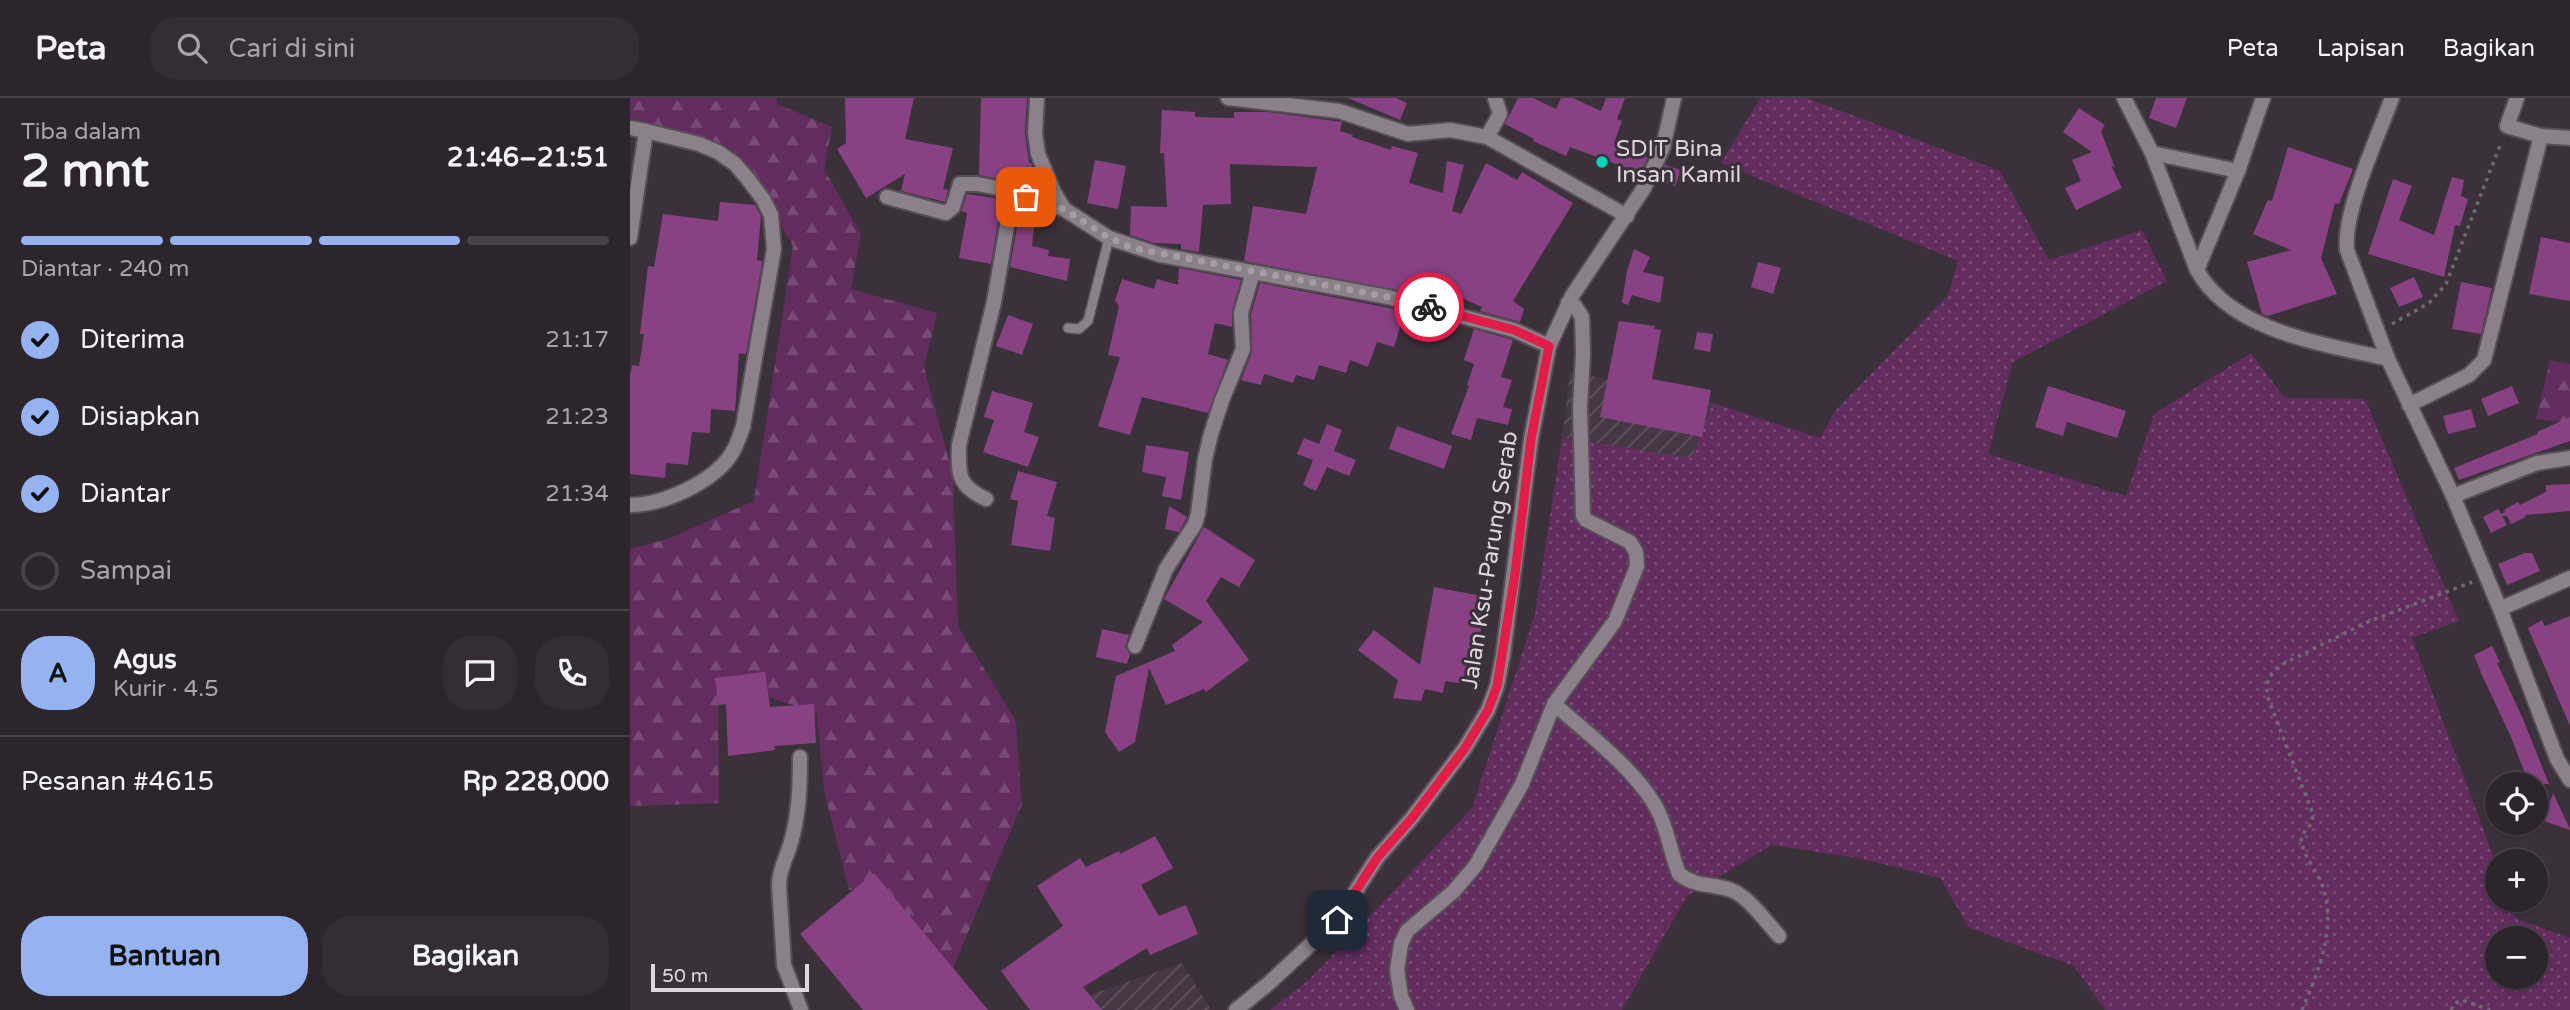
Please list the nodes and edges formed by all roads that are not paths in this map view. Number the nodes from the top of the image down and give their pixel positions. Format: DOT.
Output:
graph roads {
  1 [pos="1037,98"];
  2 [pos="1228,98"];
  3 [pos="1495,98"];
  4 [pos="1674,98"];
  5 [pos="2124,98"];
  6 [pos="2263,98"];
  7 [pos="2392,98"];
  8 [pos="2517,98"];
  9 [pos="630,128"];
  10 [pos="646,131"];
  11 [pos="2541,136"];
  12 [pos="1488,137"];
  13 [pos="2570,138"];
  14 [pos="2152,152"];
  15 [pos="2238,171"];
  16 [pos="1013,191"];
  17 [pos="887,197"];
  18 [pos="1064,209"];
  19 [pos="1627,216"];
  20 [pos="630,238"];
  21 [pos="1109,238"];
  22 [pos="2197,270"];
  23 [pos="1253,272"];
  24 [pos="1568,303"];
  25 [pos="1068,328"];
  26 [pos="1549,346"];
  27 [pos="2388,359"];
  28 [pos="2409,405"];
  29 [pos="2570,458"];
  30 [pos="2453,496"];
  31 [pos="986,499"];
  32 [pos="630,505"];
  33 [pos="2570,578"];
  34 [pos="2500,610"];
  35 [pos="1135,646"];
  36 [pos="1555,704"];
  37 [pos="800,757"];
  38 [pos="2570,780"];
  39 [pos="1779,936"];
  40 [pos="801,1010"];
  41 [pos="1236,1010"];
  42 [pos="1407,1010"];
  1 -- 18 [label="street"];
  2 -- 12 [label="street"];
  3 -- 12 [label="street"];
  4 -- 19 [label="street, Jalan Ksu-Parung Serab"];
  5 -- 14 [label="street"];
  6 -- 15 [label="street"];
  7 -- 27 [label="street"];
  8 -- 11 [label="street"];
  9 -- 10 [label="street"];
  10 -- 20 [label="street"];
  10 -- 32 [label="street"];
  11 -- 13 [label="street"];
  11 -- 28 [label="street"];
  12 -- 19 [label="street"];
  14 -- 15 [label="street"];
  14 -- 22 [label="street"];
  15 -- 22 [label="street"];
  16 -- 17 [label="street"];
  16 -- 18 [label="street"];
  16 -- 31 [label="street"];
  18 -- 21 [label="street"];
  19 -- 24 [label="street, Jalan Ksu-Parung Serab"];
  21 -- 23 [label="street"];
  21 -- 25 [label="lane"];
  22 -- 27 [label="street"];
  23 -- 26 [label="street"];
  23 -- 35 [label="street"];
  24 -- 26 [label="street, Jalan Ksu-Parung Serab"];
  24 -- 36 [label="street"];
  26 -- 41 [label="street, Jalan Ksu-Parung Serab"];
  27 -- 28 [label="street"];
  28 -- 30 [label="street"];
  29 -- 30 [label="street"];
  30 -- 34 [label="street"];
  33 -- 34 [label="street"];
  34 -- 38 [label="street"];
  36 -- 39 [label="street"];
  36 -- 42 [label="street"];
  37 -- 40 [label="street"];
}
